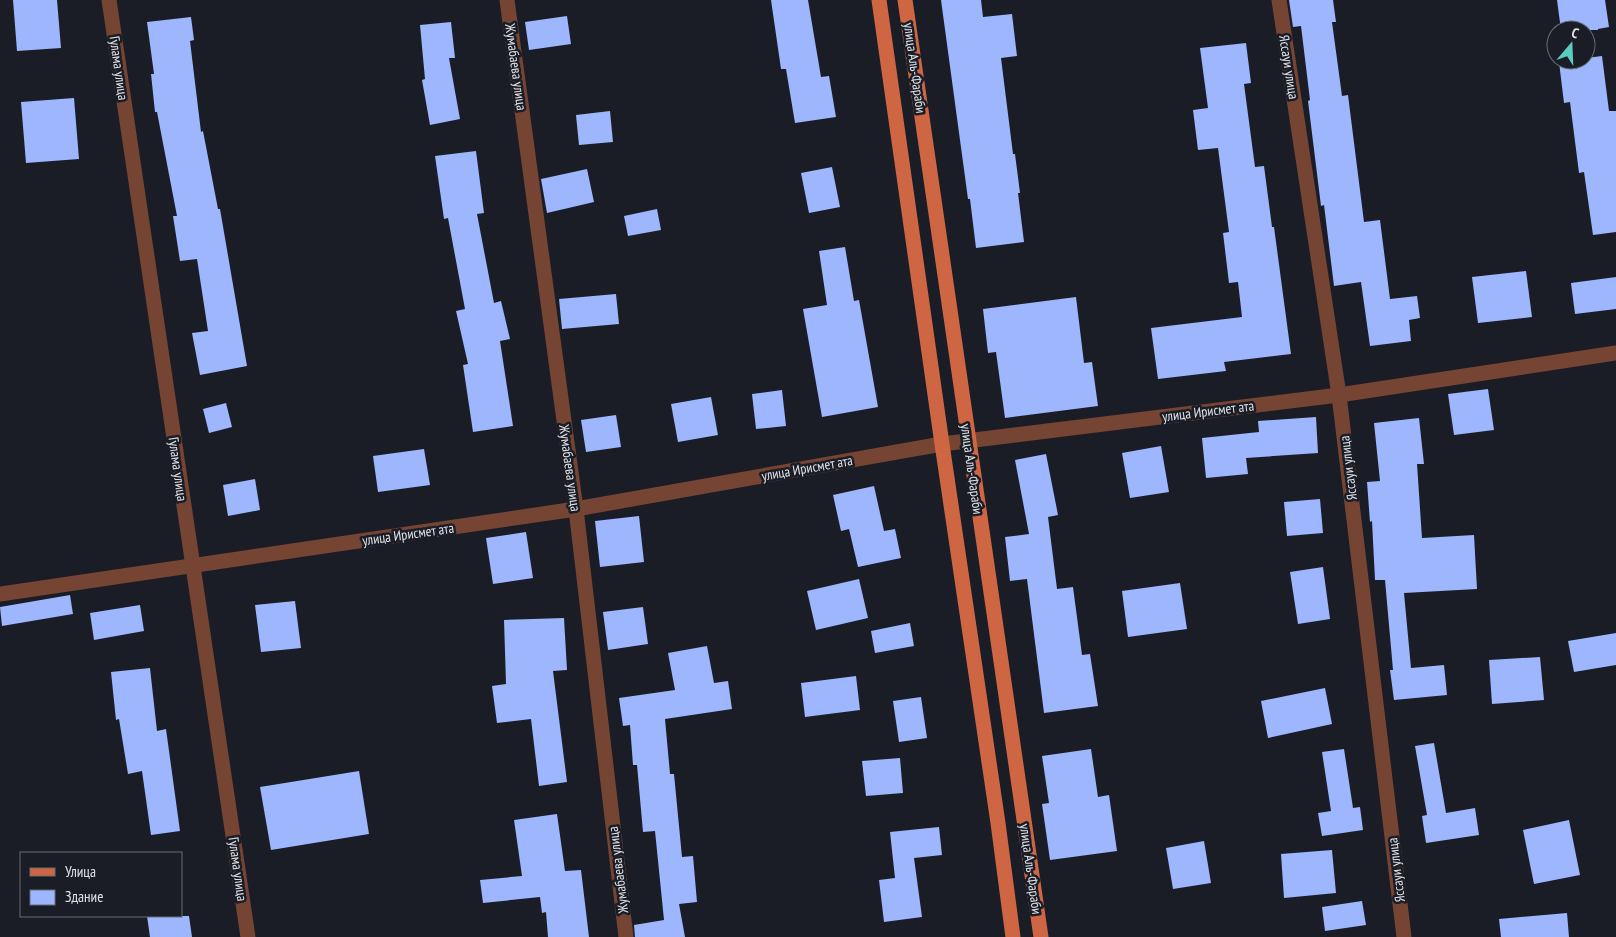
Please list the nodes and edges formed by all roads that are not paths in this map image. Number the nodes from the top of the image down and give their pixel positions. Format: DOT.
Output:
graph roads {
  1 [pos="109,0"];
  2 [pos="507,0"];
  3 [pos="878,0"];
  4 [pos="905,0"];
  5 [pos="1279,0"];
  6 [pos="1616,353"];
  7 [pos="1339,395"];
  8 [pos="968,440"];
  9 [pos="942,444"];
  10 [pos="576,509"];
  11 [pos="192,566"];
  12 [pos="0,594"];
  13 [pos="248,937"];
  14 [pos="626,937"];
  15 [pos="1013,937"];
  16 [pos="1041,937"];
  17 [pos="1404,937"];
  1 -- 11 [label="street, Гулама улица"];
  2 -- 10 [label="street, Жумабаева улица"];
  3 -- 9 [label="main road, улица Аль-Фараби"];
  4 -- 8 [label="main road, улица Аль-Фараби"];
  5 -- 7 [label="street, Яссауи улица"];
  6 -- 7 [label="street, улица Ирисмет ата"];
  7 -- 8 [label="street, улица Ирисмет ата"];
  7 -- 17 [label="street, Яссауи улица"];
  8 -- 9 [label="street, улица Ирисмет ата"];
  8 -- 16 [label="main road, улица Аль-Фараби"];
  9 -- 10 [label="street, улица Ирисмет ата"];
  9 -- 15 [label="main road, улица Аль-Фараби"];
  10 -- 11 [label="street, улица Ирисмет ата"];
  10 -- 14 [label="street, Жумабаева улица"];
  11 -- 12 [label="street, улица Ирисмет ата"];
  11 -- 13 [label="street, Гулама улица"];
}
